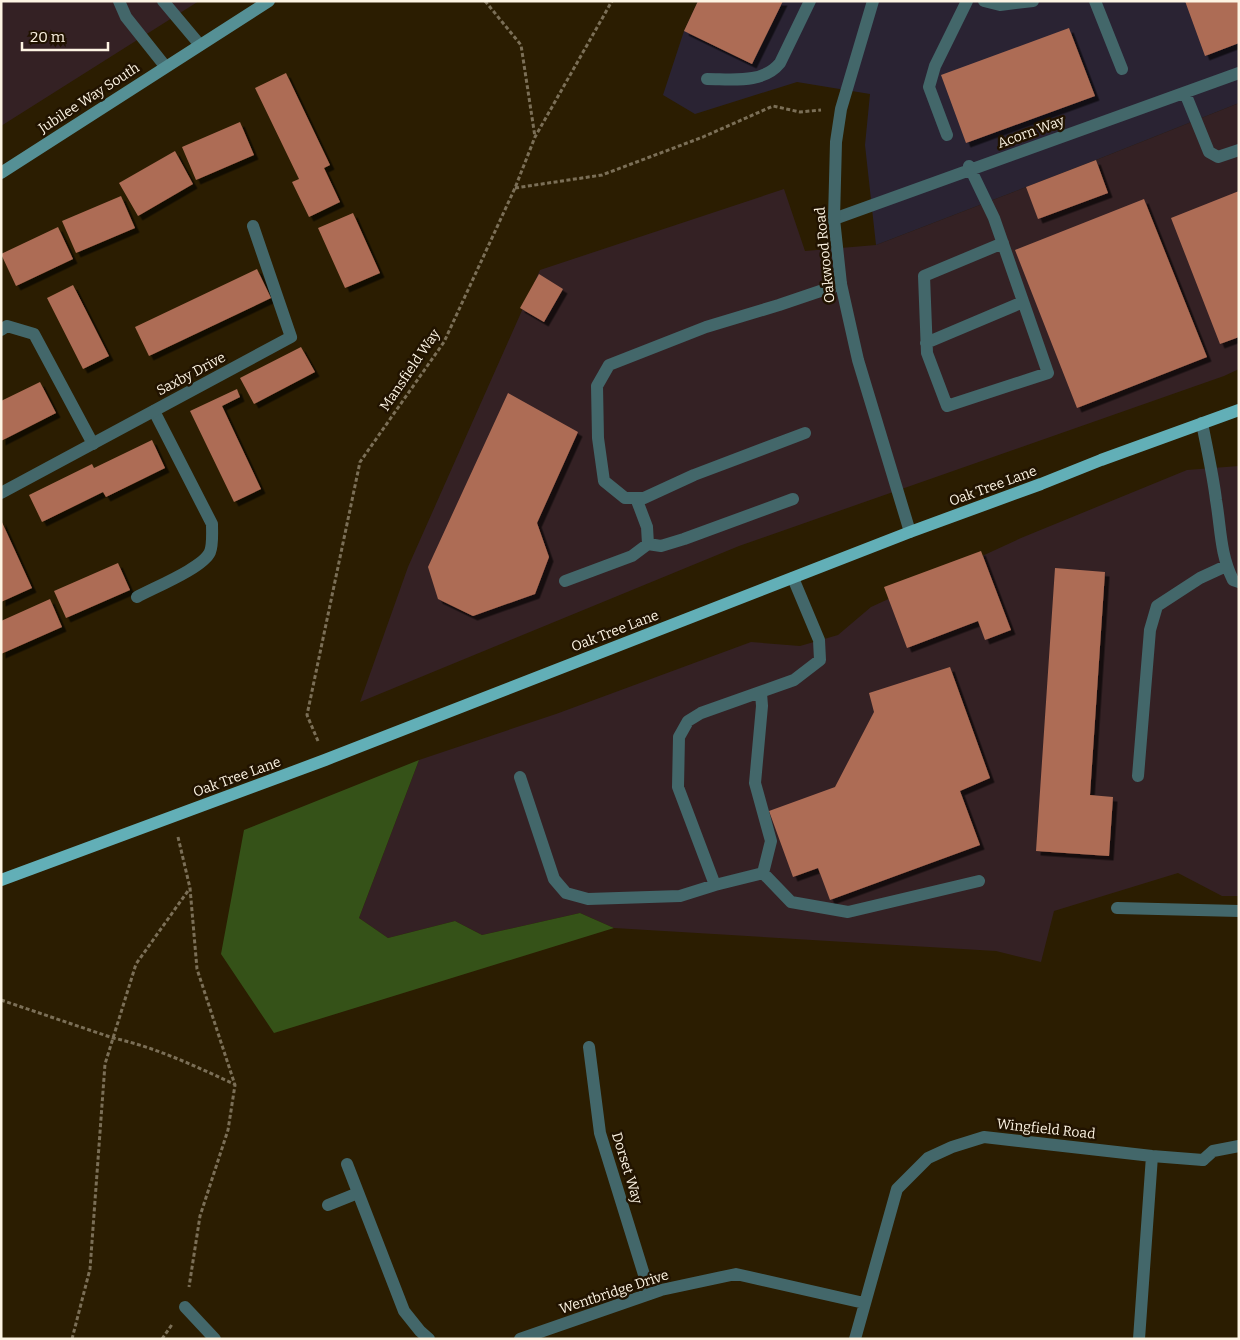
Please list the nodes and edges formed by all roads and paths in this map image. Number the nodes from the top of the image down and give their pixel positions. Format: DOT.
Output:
graph roads {
  1 [pos="119,1"];
  2 [pos="163,1"];
  3 [pos="175,1"];
  4 [pos="269,1"];
  5 [pos="485,1"];
  6 [pos="612,1"];
  7 [pos="810,1"];
  8 [pos="873,1"];
  9 [pos="967,1"];
  10 [pos="984,1"];
  11 [pos="1033,1"];
  12 [pos="1095,1"];
  13 [pos="175,16"];
  14 [pos="200,44"];
  15 [pos="165,66"];
  16 [pos="1122,69"];
  17 [pos="1239,73"];
  18 [pos="707,79"];
  19 [pos="1185,93"];
  20 [pos="841,108"];
  21 [pos="947,135"];
  22 [pos="535,137"];
  23 [pos="1239,150"];
  24 [pos="970,168"];
  25 [pos="1,173"];
  26 [pos="515,188"];
  27 [pos="834,219"];
  28 [pos="253,226"];
  29 [pos="1002,243"];
  30 [pos="841,284"];
  31 [pos="1023,302"];
  32 [pos="1,330"];
  33 [pos="926,343"];
  34 [pos="1239,410"];
  35 [pos="154,411"];
  36 [pos="1202,423"];
  37 [pos="805,433"];
  38 [pos="93,444"];
  39 [pos="1,493"];
  40 [pos="636,498"];
  41 [pos="793,499"];
  42 [pos="910,532"];
  43 [pos="648,544"];
  44 [pos="1226,566"];
  45 [pos="793,578"];
  46 [pos="566,581"];
  47 [pos="1239,582"];
  48 [pos="136,597"];
  49 [pos="761,693"];
  50 [pos="325,760"];
  51 [pos="1138,776"];
  52 [pos="520,777"];
  53 [pos="173,816"];
  54 [pos="762,873"];
  55 [pos="1,880"];
  56 [pos="979,880"];
  57 [pos="715,885"];
  58 [pos="190,888"];
  59 [pos="1117,908"];
  60 [pos="1239,911"];
  61 [pos="1,1000"];
  62 [pos="113,1038"];
  63 [pos="589,1047"];
  64 [pos="235,1085"];
  65 [pos="1239,1146"];
  66 [pos="1152,1156"];
  67 [pos="347,1164"];
  68 [pos="358,1193"];
  69 [pos="328,1205"];
  70 [pos="650,1294"];
  71 [pos="864,1303"];
  72 [pos="185,1307"];
  73 [pos="72,1339"];
  74 [pos="162,1339"];
  75 [pos="215,1339"];
  76 [pos="429,1339"];
  77 [pos="520,1339"];
  78 [pos="856,1339"];
  79 [pos="1139,1339"];
  1 -- 15 [label="street"];
  2 -- 13 [label="street"];
  3 -- 13 [label="street"];
  4 -- 14 [label="street, Jubilee Way South"];
  5 -- 22 [label="path"];
  6 -- 22 [label="path, Mansfield Way"];
  7 -- 18 [label="street"];
  8 -- 20 [label="street, Oakwood Road"];
  9 -- 21 [label="street"];
  10 -- 11 [label="street"];
  12 -- 16 [label="street"];
  13 -- 14 [label="street"];
  14 -- 15 [label="street, Jubilee Way South"];
  15 -- 25 [label="street, Jubilee Way South"];
  17 -- 19 [label="street, Acorn Way"];
  19 -- 23 [label="street"];
  19 -- 24 [label="street, Acorn Way"];
  20 -- 26 [label="path"];
  20 -- 27 [label="street, Oakwood Road"];
  22 -- 26 [label="path, Mansfield Way"];
  24 -- 27 [label="street, Acorn Way"];
  24 -- 29 [label="street"];
  26 -- 50 [label="path, Mansfield Way"];
  27 -- 30 [label="street, Oakwood Road"];
  28 -- 35 [label="street, Saxby Drive"];
  29 -- 31 [label="street"];
  29 -- 33 [label="street"];
  30 -- 40 [label="street"];
  30 -- 42 [label="street, Oakwood Road"];
  31 -- 33 [label="street"];
  31 -- 33 [label="street"];
  32 -- 38 [label="street"];
  34 -- 36 [label="main road, Oak Tree Lane"];
  35 -- 38 [label="street, Saxby Drive"];
  35 -- 48 [label="street"];
  36 -- 42 [label="main road, Oak Tree Lane"];
  36 -- 44 [label="street"];
  37 -- 40 [label="street"];
  38 -- 39 [label="street, Saxby Drive"];
  40 -- 43 [label="street"];
  41 -- 43 [label="street"];
  42 -- 45 [label="main road, Oak Tree Lane"];
  43 -- 46 [label="street"];
  44 -- 47 [label="street"];
  44 -- 51 [label="street"];
  45 -- 49 [label="street"];
  45 -- 50 [label="main road, Oak Tree Lane"];
  49 -- 54 [label="street"];
  49 -- 57 [label="street"];
  50 -- 53 [label="main road, Oak Tree Lane"];
  52 -- 57 [label="street"];
  53 -- 55 [label="main road, Oak Tree Lane"];
  53 -- 58 [label="path"];
  54 -- 56 [label="street"];
  54 -- 57 [label="street"];
  58 -- 62 [label="path"];
  58 -- 64 [label="path"];
  59 -- 60 [label="street"];
  61 -- 62 [label="path"];
  62 -- 64 [label="path"];
  62 -- 73 [label="path"];
  63 -- 70 [label="street, Dorset Way"];
  64 -- 72 [label="path"];
  65 -- 66 [label="street, Wingfield Road"];
  66 -- 71 [label="street, Wingfield Road"];
  66 -- 79 [label="street"];
  67 -- 68 [label="street"];
  68 -- 69 [label="street"];
  68 -- 76 [label="street"];
  70 -- 71 [label="street, Wentbridge Drive"];
  70 -- 77 [label="street, Wentbridge Drive"];
  71 -- 78 [label="street, Wingfield Road"];
  72 -- 74 [label="path"];
  72 -- 75 [label="street"];
}
